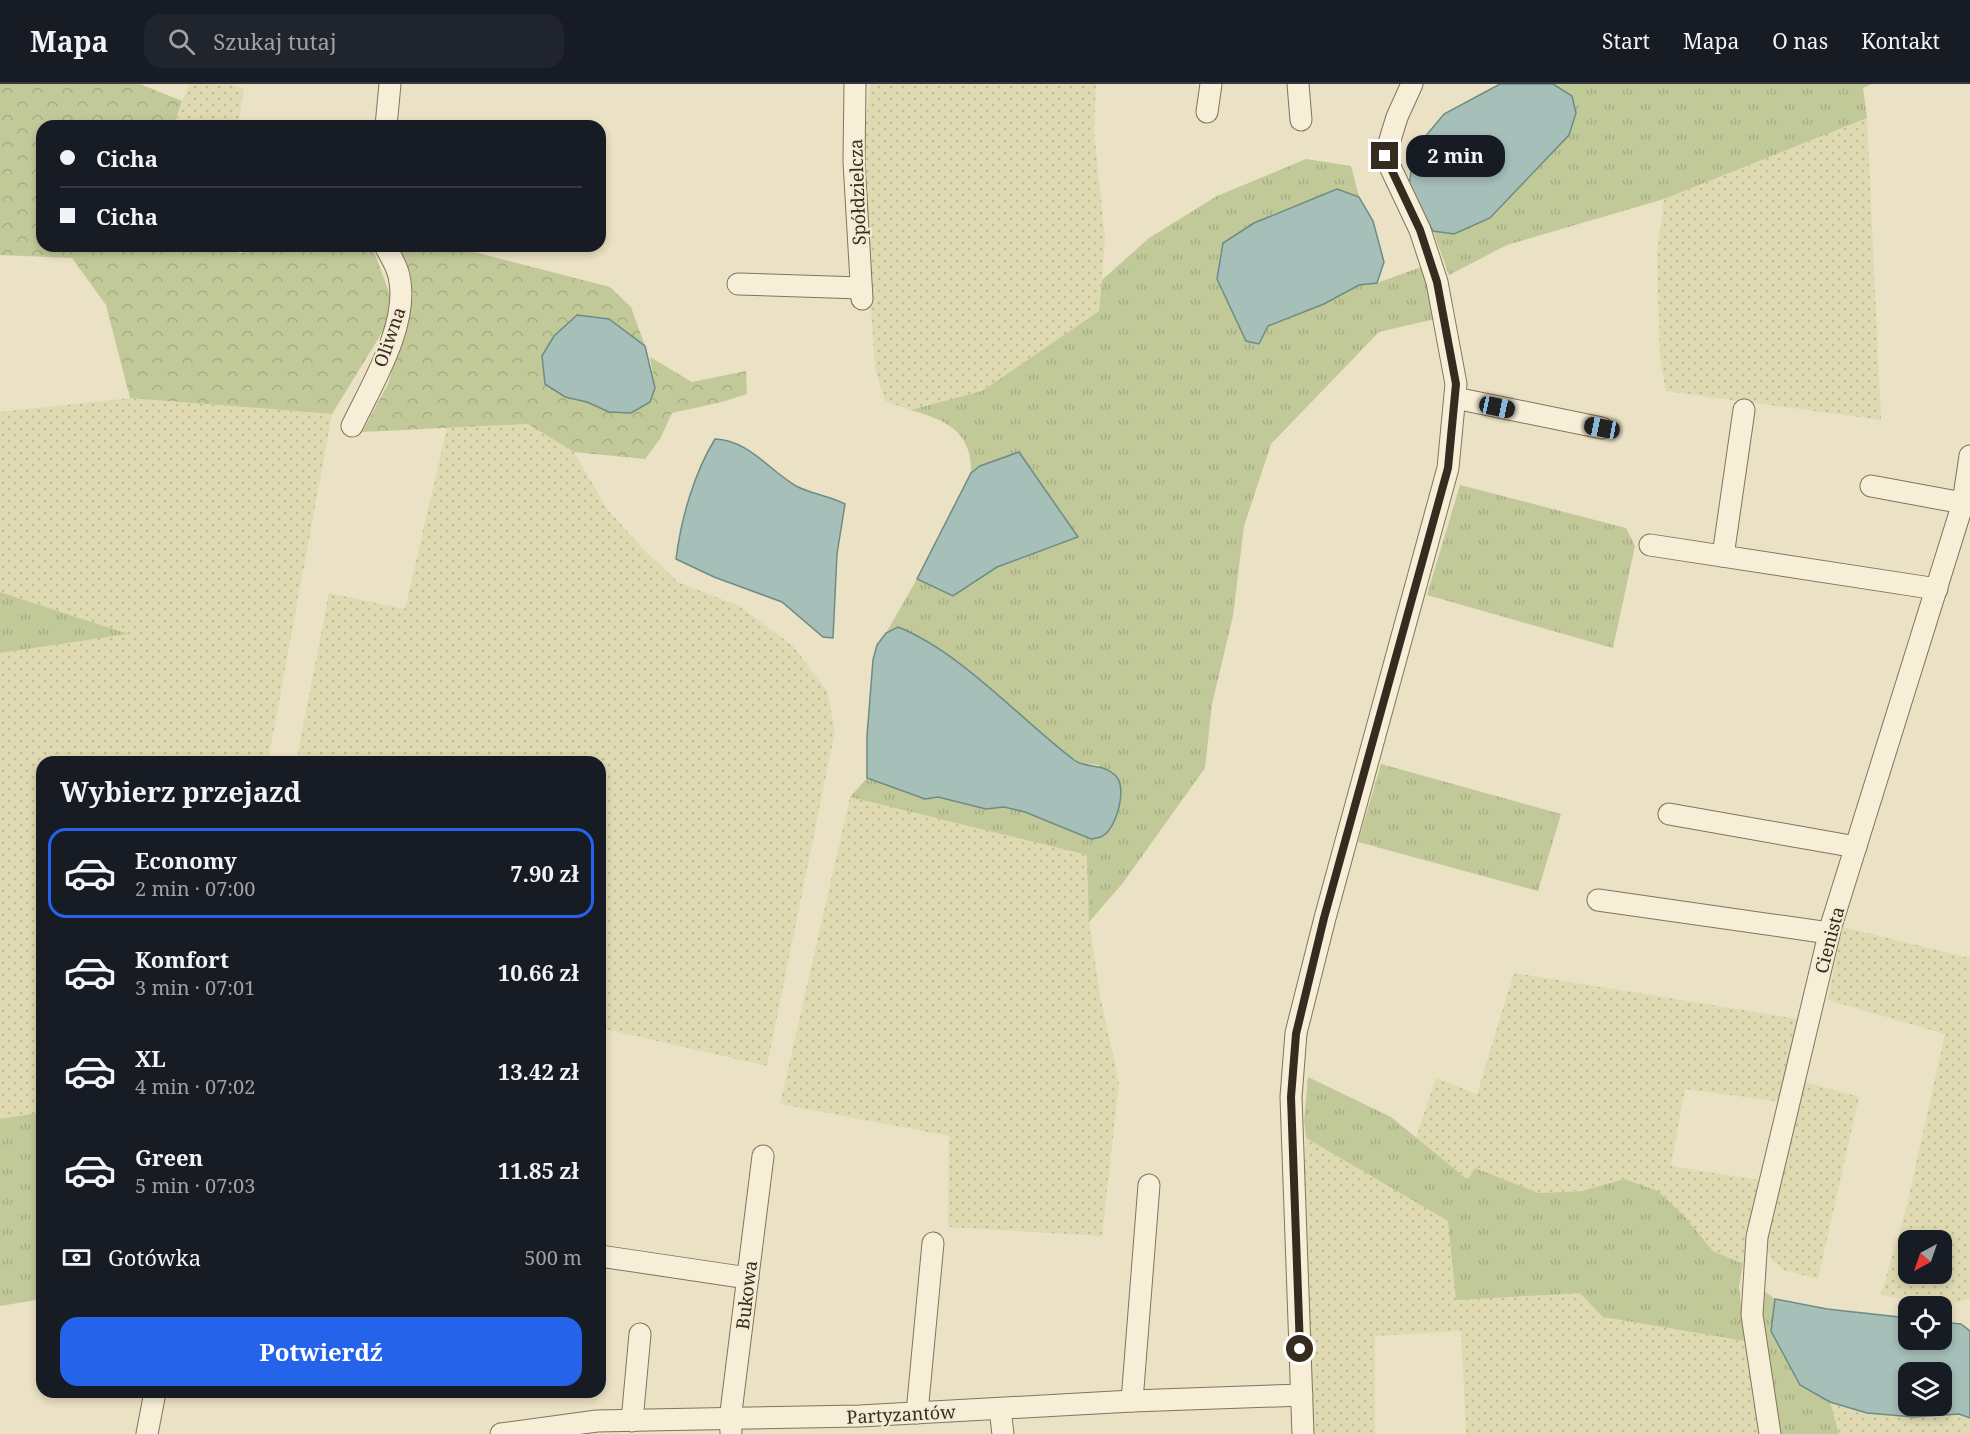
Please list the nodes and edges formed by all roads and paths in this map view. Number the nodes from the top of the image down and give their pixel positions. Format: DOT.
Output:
graph roads {
  1 [pos="390,84"];
  2 [pos="855,84"];
  3 [pos="1211,84"];
  4 [pos="1298,84"];
  5 [pos="1412,84"];
  6 [pos="1208,112"];
  7 [pos="387,120"];
  8 [pos="1301,120"];
  9 [pos="388,252"];
  10 [pos="738,284"];
  11 [pos="1455,398"];
  12 [pos="1743,410"];
  13 [pos="352,426"];
  14 [pos="1602,428"];
  15 [pos="1970,456"];
  16 [pos="1871,486"];
  17 [pos="1963,503"];
  18 [pos="1650,545"];
  19 [pos="1723,556"];
  20 [pos="1936,590"];
  21 [pos="1669,814"];
  22 [pos="1856,847"];
  23 [pos="1598,900"];
  24 [pos="1829,933"];
  25 [pos="763,1156"];
  26 [pos="1149,1185"];
  27 [pos="933,1243"];
  28 [pos="606,1257"];
  29 [pos="748,1278"];
  30 [pos="640,1334"];
  31 [pos="1302,1395"];
  32 [pos="154,1398"];
  33 [pos="1132,1401"];
  34 [pos="1000,1409"];
  35 [pos="916,1413"];
  36 [pos="632,1421"];
  37 [pos="731,1427"];
  38 [pos="147,1434"];
  39 [pos="501,1434"];
  40 [pos="1003,1434"];
  41 [pos="1303,1434"];
  42 [pos="1770,1434"];
  1 -- 7 [label="street"];
  2 -- 10 [label="street, Spółdzielcza"];
  3 -- 6 [label="street"];
  4 -- 8 [label="street"];
  5 -- 11 [label="street"];
  9 -- 13 [label="street, Oliwna"];
  11 -- 14 [label="street"];
  11 -- 31 [label="street"];
  12 -- 19 [label="street"];
  15 -- 17 [label="street, Cienista"];
  16 -- 17 [label="street"];
  17 -- 20 [label="street, Cienista"];
  18 -- 19 [label="street"];
  19 -- 20 [label="street"];
  20 -- 22 [label="street, Cienista"];
  21 -- 22 [label="street"];
  22 -- 24 [label="street, Cienista"];
  23 -- 24 [label="street"];
  24 -- 42 [label="street, Cienista"];
  25 -- 29 [label="street, Bukowa"];
  26 -- 33 [label="street"];
  27 -- 35 [label="street"];
  28 -- 29 [label="street"];
  29 -- 37 [label="street, Bukowa"];
  30 -- 36 [label="street"];
  31 -- 33 [label="street, Partyzantów"];
  31 -- 41 [label="street"];
  32 -- 38 [label="street"];
  33 -- 34 [label="street, Partyzantów"];
  34 -- 35 [label="street, Partyzantów"];
  34 -- 40 [label="street"];
  35 -- 37 [label="street, Partyzantów"];
  36 -- 37 [label="street, Partyzantów"];
  36 -- 39 [label="street, Partyzantów"];
}
